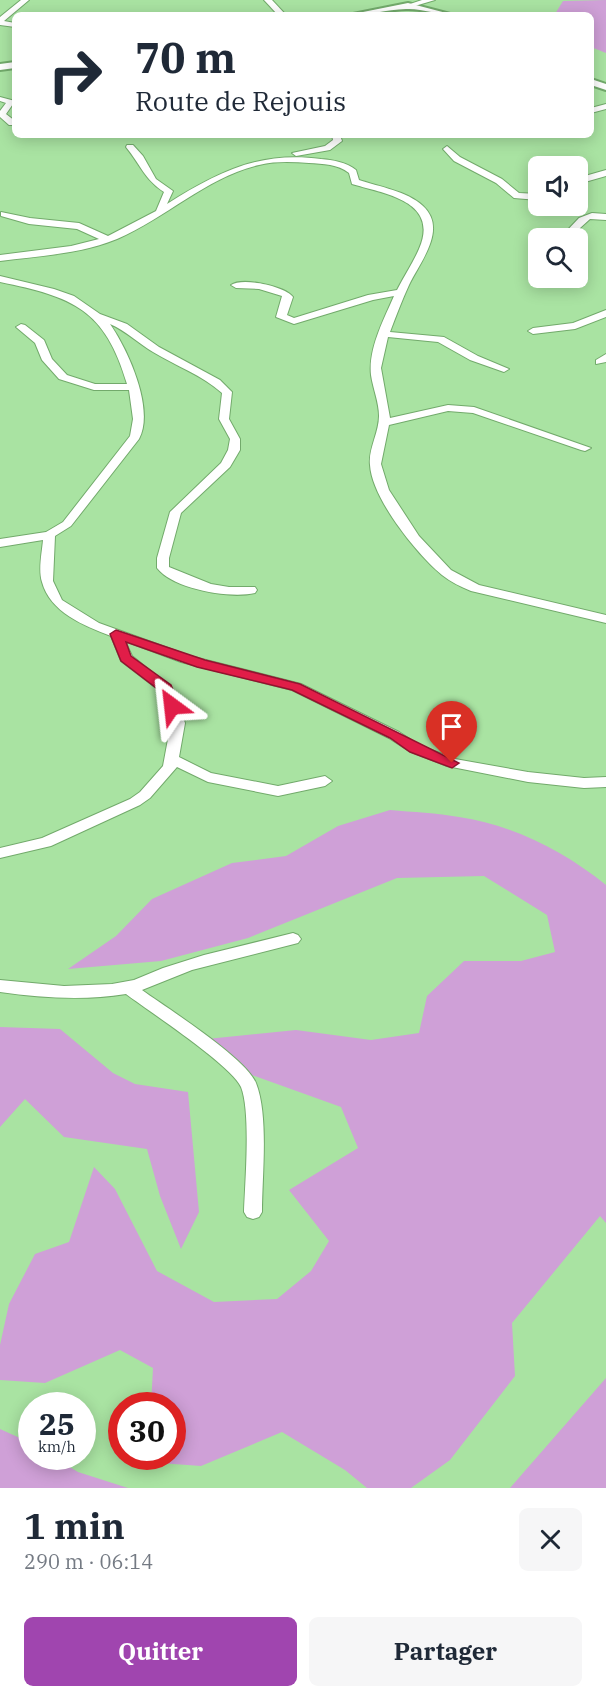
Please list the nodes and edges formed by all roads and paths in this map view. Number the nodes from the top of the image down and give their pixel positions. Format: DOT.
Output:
graph roads {
  1 [pos="25,0"];
  2 [pos="268,0"];
  3 [pos="431,0"];
  4 [pos="408,6"];
  5 [pos="279,12"];
  6 [pos="371,12"];
  7 [pos="435,12"];
  8 [pos="0,22"];
  9 [pos="0,99"];
  10 [pos="12,123"];
  11 [pos="337,138"];
  12 [pos="129,147"];
  13 [pos="447,149"];
  14 [pos="290,159"];
  15 [pos="606,173"];
  16 [pos="588,177"];
  17 [pos="528,197"];
  18 [pos="160,210"];
  19 [pos="4,214"];
  20 [pos="606,217"];
  21 [pos="574,228"];
  22 [pos="108,239"];
  23 [pos="0,258"];
  24 [pos="0,279"];
  25 [pos="236,285"];
  26 [pos="401,292"];
  27 [pos="606,313"];
  28 [pos="99,317"];
  29 [pos="21,327"];
  30 [pos="533,331"];
  31 [pos="384,334"];
  32 [pos="504,369"];
  33 [pos="133,387"];
  34 [pos="384,423"];
  35 [pos="585,447"];
  36 [pos="49,535"];
  37 [pos="0,543"];
  38 [pos="251,590"];
  39 [pos="606,620"];
  40 [pos="116,634"];
  41 [pos="173,759"];
  42 [pos="325,781"];
  43 [pos="606,782"];
  44 [pos="0,853"];
  45 [pos="293,939"];
  46 [pos="0,986"];
  47 [pos="129,988"];
  48 [pos="253,1212"];
  1 -- 8 [label="street"];
  2 -- 5 [label="street"];
  3 -- 4 [label="street"];
  4 -- 6 [label="main road"];
  4 -- 7 [label="main road"];
  9 -- 10 [label="street"];
  11 -- 14 [label="street"];
  12 -- 18 [label="street"];
  13 -- 17 [label="street"];
  14 -- 18 [label="street"];
  14 -- 26 [label="street"];
  15 -- 16 [label="street"];
  18 -- 22 [label="street"];
  19 -- 22 [label="street"];
  20 -- 21 [label="street"];
  22 -- 23 [label="street"];
  24 -- 28 [label="street"];
  25 -- 26 [label="street"];
  26 -- 31 [label="street"];
  27 -- 30 [label="street"];
  28 -- 33 [label="street"];
  28 -- 38 [label="street"];
  29 -- 33 [label="street"];
  31 -- 32 [label="street"];
  31 -- 34 [label="street"];
  33 -- 36 [label="street"];
  34 -- 35 [label="street"];
  34 -- 39 [label="street"];
  36 -- 37 [label="street"];
  36 -- 40 [label="street"];
  40 -- 41 [label="street"];
  40 -- 43 [label="street"];
  41 -- 42 [label="street"];
  41 -- 44 [label="street"];
  45 -- 47 [label="street"];
  46 -- 47 [label="street"];
  47 -- 48 [label="street"];
}
